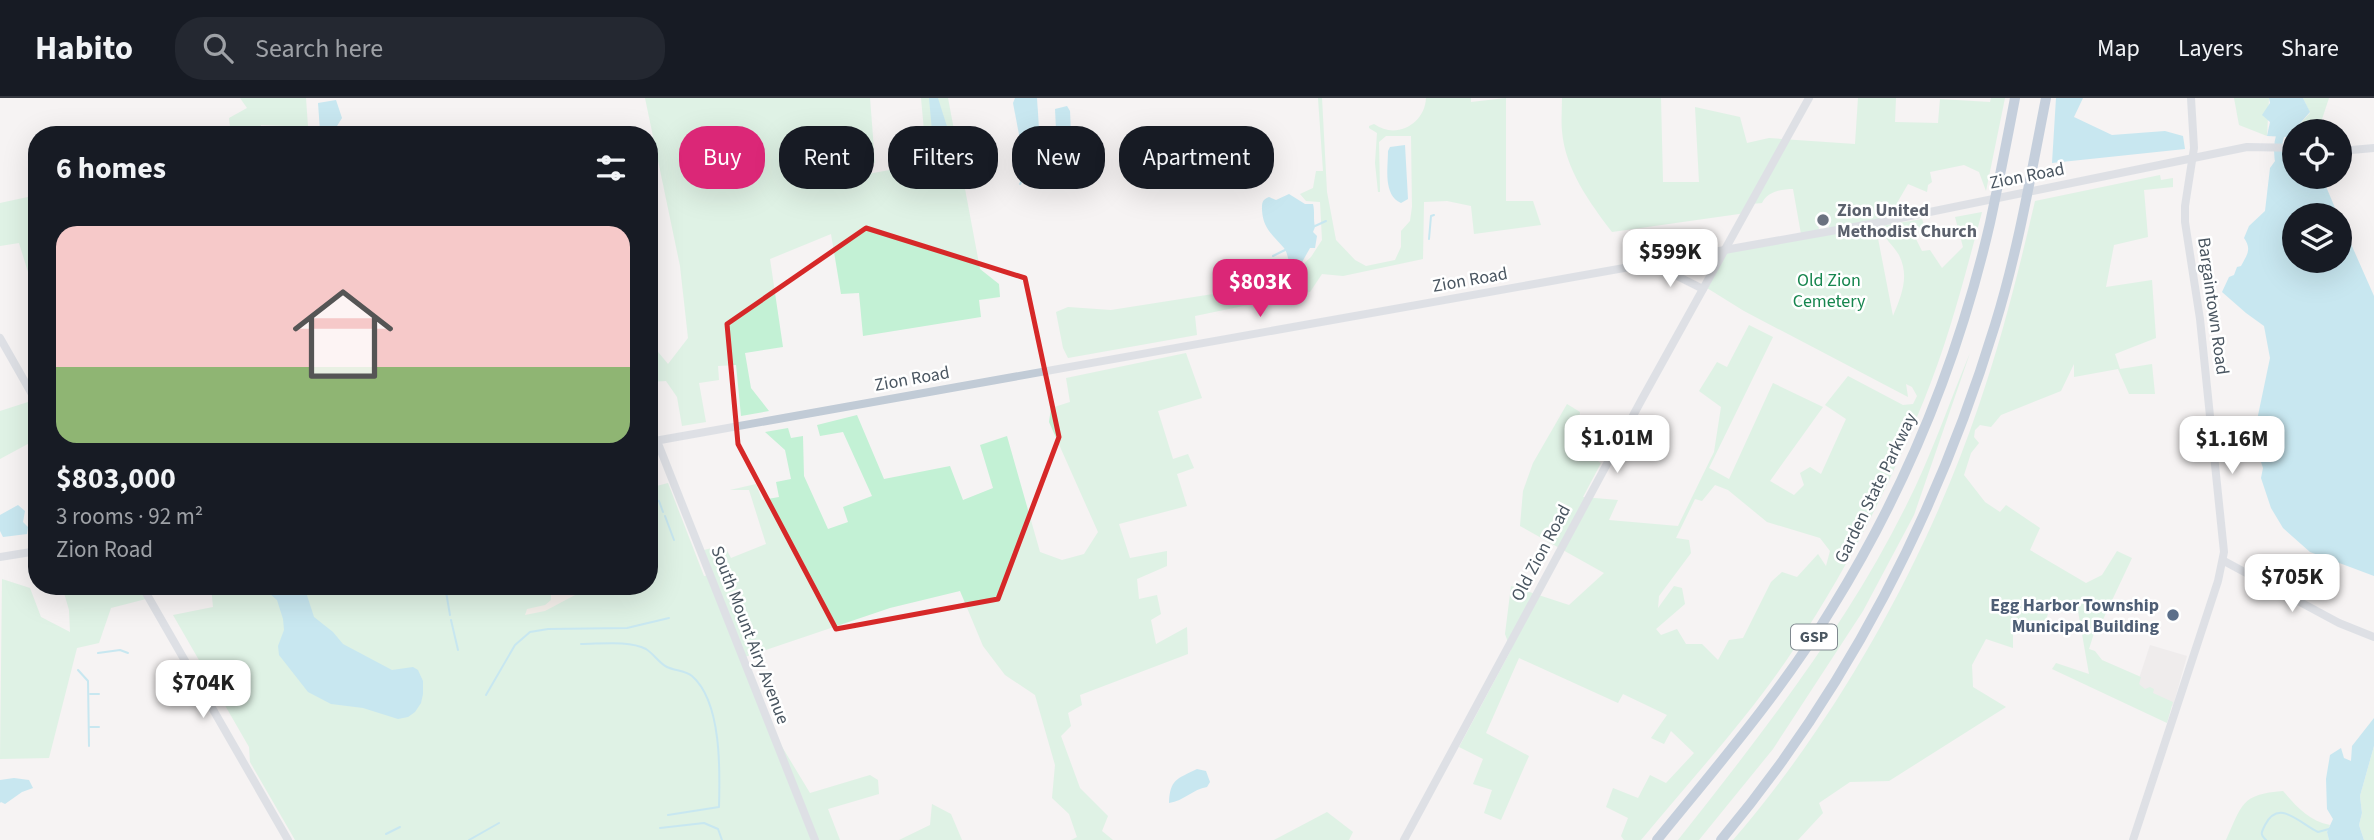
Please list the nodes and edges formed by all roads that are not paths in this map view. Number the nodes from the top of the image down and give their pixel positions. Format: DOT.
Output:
graph roads {
  1 [pos="1809,98"];
  2 [pos="2015,98"];
  3 [pos="2046,98"];
  4 [pos="2191,98"];
  5 [pos="2282,146"];
  6 [pos="2374,148"];
  7 [pos="2352,150"];
  8 [pos="2194,158"];
  9 [pos="1725,250"];
  10 [pos="1651,263"];
  11 [pos="1703,289"];
  12 [pos="0,338"];
  13 [pos="28,387"];
  14 [pos="658,440"];
  15 [pos="658,453"];
  16 [pos="28,552"];
  17 [pos="0,557"];
  18 [pos="2224,561"];
  19 [pos="147,595"];
  20 [pos="2374,637"];
  21 [pos="288,840"];
  22 [pos="815,840"];
  23 [pos="1404,840"];
  24 [pos="1657,840"];
  25 [pos="1721,840"];
  26 [pos="2133,840"];
  1 -- 9 [label="street, Old Zion Road"];
  2 -- 24 [label="highway, Garden State Parkway / GSP"];
  3 -- 25 [label="highway, GSP"];
  4 -- 8 [label="street, Bargaintown Road"];
  5 -- 8 [label="street, Zion Road"];
  6 -- 7 [label="street"];
  8 -- 9 [label="street, Zion Road"];
  8 -- 18 [label="street, Bargaintown Road"];
  9 -- 10 [label="street, Zion Road"];
  9 -- 11 [label="street, Old Zion Road"];
  10 -- 11 [label="street"];
  10 -- 14 [label="street, Zion Road"];
  11 -- 23 [label="street, Old Zion Road"];
  12 -- 13 [label="street"];
  15 -- 22 [label="street, South Mount Airy Avenue"];
  16 -- 17 [label="street"];
  18 -- 20 [label="street"];
  18 -- 26 [label="street, Bargaintown Road"];
  19 -- 21 [label="street"];
}
